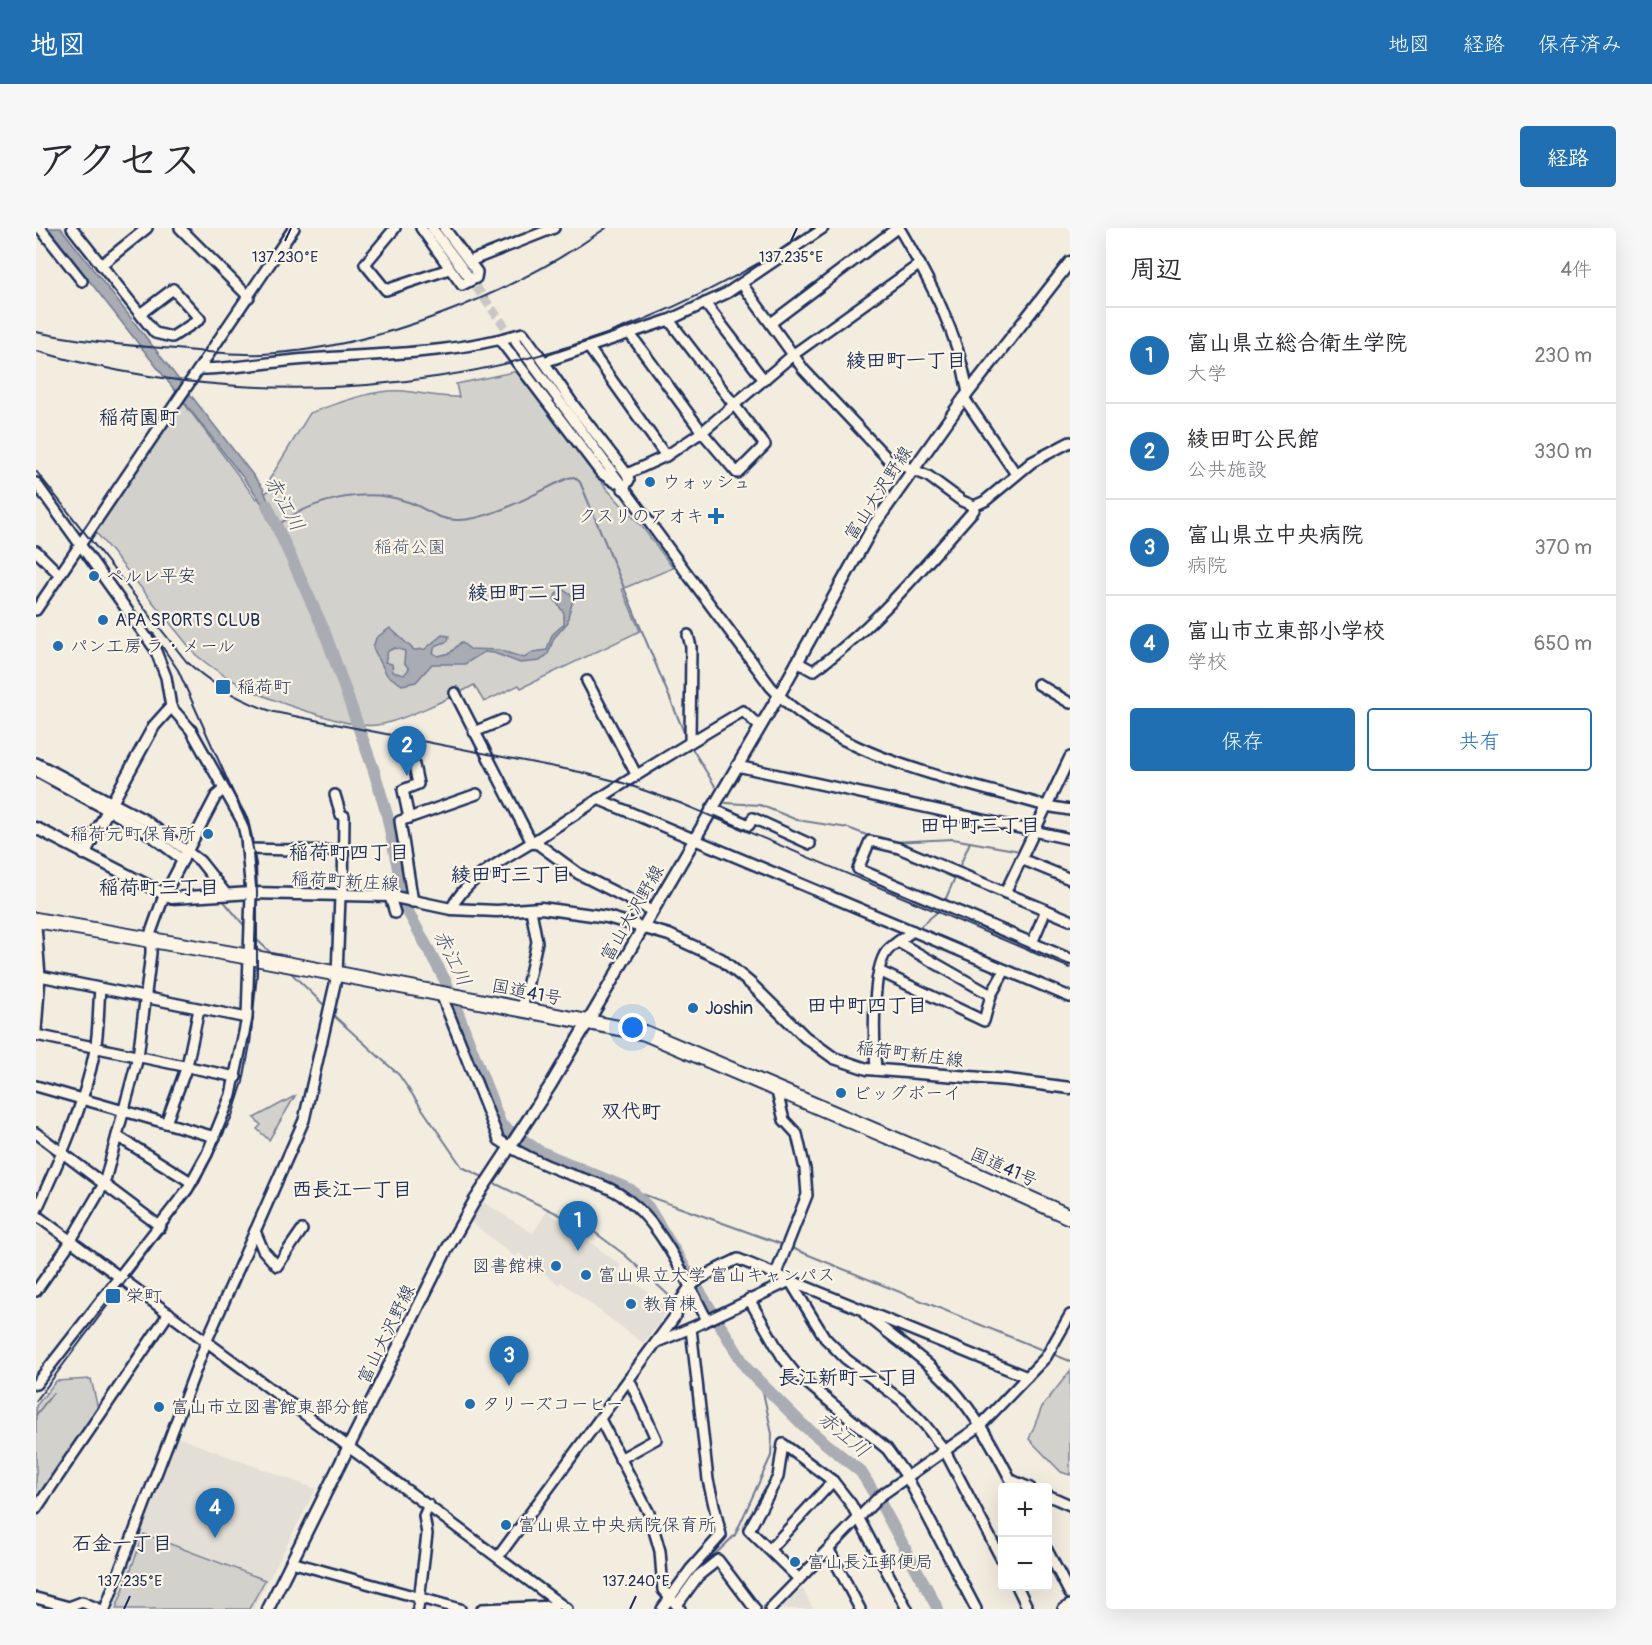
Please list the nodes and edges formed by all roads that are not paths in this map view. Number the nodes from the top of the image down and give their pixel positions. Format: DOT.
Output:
graph roads {
  1 [pos="40,228"];
  2 [pos="72,228"];
  3 [pos="147,228"];
  4 [pos="180,228"];
  5 [pos="294,228"];
  6 [pos="395,228"];
  7 [pos="421,228"];
  8 [pos="432,228"];
  9 [pos="552,228"];
  10 [pos="823,228"];
  11 [pos="898,228"];
  12 [pos="448,229"];
  13 [pos="470,261"];
  14 [pos="1070,262"];
  15 [pos="920,264"];
  16 [pos="101,265"];
  17 [pos="449,269"];
  18 [pos="468,276"];
  19 [pos="82,281"];
  20 [pos="742,284"];
  21 [pos="249,297"];
  22 [pos="705,303"];
  23 [pos="140,314"];
  24 [pos="669,320"];
  25 [pos="771,322"];
  26 [pos="630,334"];
  27 [pos="500,340"];
  28 [pos="516,342"];
  29 [pos="589,348"];
  30 [pos="795,354"];
  31 [pos="544,362"];
  32 [pos="200,369"];
  33 [pos="764,380"];
  34 [pos="966,396"];
  35 [pos="734,406"];
  36 [pos="702,432"];
  37 [pos="1070,442"];
  38 [pos="666,456"];
  39 [pos="912,470"];
  40 [pos="627,474"];
  41 [pos="1016,474"];
  42 [pos="36,483"];
  43 [pos="621,487"];
  44 [pos="974,506"];
  45 [pos="81,542"];
  46 [pos="36,551"];
  47 [pos="59,574"];
  48 [pos="36,610"];
  49 [pos="688,636"];
  50 [pos="797,662"];
  51 [pos="587,681"];
  52 [pos="1038,684"];
  53 [pos="455,693"];
  54 [pos="779,695"];
  55 [pos="1070,703"];
  56 [pos="171,707"];
  57 [pos="503,720"];
  58 [pos="760,727"];
  59 [pos="474,732"];
  60 [pos="690,742"];
  61 [pos="410,746"];
  62 [pos="1070,757"];
  63 [pos="36,763"];
  64 [pos="737,766"];
  65 [pos="1068,768"];
  66 [pos="36,771"];
  67 [pos="636,774"];
  68 [pos="223,790"];
  69 [pos="477,794"];
  70 [pos="335,795"];
  71 [pos="598,799"];
  72 [pos="109,806"];
  73 [pos="1046,806"];
  74 [pos="711,808"];
  75 [pos="1070,810"];
  76 [pos="409,818"];
  77 [pos="36,828"];
  78 [pos="1033,833"];
  79 [pos="1070,839"];
  80 [pos="693,840"];
  81 [pos="532,843"];
  82 [pos="810,844"];
  83 [pos="247,849"];
  84 [pos="343,851"];
  85 [pos="84,854"];
  86 [pos="185,856"];
  87 [pos="1021,859"];
  88 [pos="1070,879"];
  89 [pos="251,893"];
  90 [pos="1005,893"];
  91 [pos="227,895"];
  92 [pos="164,896"];
  93 [pos="341,896"];
  94 [pos="390,897"];
  95 [pos="413,902"];
  96 [pos="451,909"];
  97 [pos="531,910"];
  98 [pos="1046,910"];
  99 [pos="652,911"];
  100 [pos="395,913"];
  101 [pos="36,920"];
  102 [pos="1070,920"];
  103 [pos="36,927"];
  104 [pos="642,928"];
  105 [pos="913,931"];
  106 [pos="150,941"];
  107 [pos="898,942"];
  108 [pos="1032,942"];
  109 [pos="250,957"];
  110 [pos="1070,959"];
  111 [pos="1005,970"];
  112 [pos="879,971"];
  113 [pos="337,975"];
  114 [pos="40,976"];
  115 [pos="100,989"];
  116 [pos="442,994"];
  117 [pos="991,995"];
  118 [pos="1070,997"];
  119 [pos="146,999"];
  120 [pos="199,1009"];
  121 [pos="522,1009"];
  122 [pos="247,1018"];
  123 [pos="589,1021"];
  124 [pos="36,1033"];
  125 [pos="96,1048"];
  126 [pos="138,1057"];
  127 [pos="187,1066"];
  128 [pos="876,1070"];
  129 [pos="236,1077"];
  130 [pos="36,1086"];
  131 [pos="776,1088"];
  132 [pos="1070,1088"];
  133 [pos="82,1099"];
  134 [pos="124,1111"];
  135 [pos="166,1123"];
  136 [pos="36,1133"];
  137 [pos="117,1136"];
  138 [pos="215,1137"];
  139 [pos="510,1146"];
  140 [pos="62,1154"];
  141 [pos="955,1164"];
  142 [pos="191,1182"];
  143 [pos="104,1184"];
  144 [pos="1070,1210"];
  145 [pos="36,1213"];
  146 [pos="1070,1216"];
  147 [pos="161,1227"];
  148 [pos="302,1230"];
  149 [pos="255,1231"];
  150 [pos="71,1240"];
  151 [pos="775,1276"];
  152 [pos="122,1278"];
  153 [pos="790,1281"];
  154 [pos="690,1286"];
  155 [pos="36,1291"];
  156 [pos="748,1299"];
  157 [pos="858,1309"];
  158 [pos="169,1313"];
  159 [pos="1070,1315"];
  160 [pos="707,1320"];
  161 [pos="691,1328"];
  162 [pos="207,1340"];
  163 [pos="657,1342"];
  164 [pos="1027,1377"];
  165 [pos="629,1379"];
  166 [pos="37,1385"];
  167 [pos="600,1419"];
  168 [pos="980,1426"];
  169 [pos="349,1446"];
  170 [pos="945,1451"];
  171 [pos="620,1459"];
  172 [pos="908,1477"];
  173 [pos="833,1482"];
  174 [pos="1012,1483"];
  175 [pos="1052,1497"];
  176 [pos="429,1505"];
  177 [pos="1070,1505"];
  178 [pos="36,1509"];
  179 [pos="859,1518"];
  180 [pos="770,1549"];
  181 [pos="829,1550"];
  182 [pos="998,1552"];
  183 [pos="498,1557"];
  184 [pos="1052,1560"];
  185 [pos="291,1562"];
  186 [pos="799,1579"];
  187 [pos="1019,1591"];
  188 [pos="1070,1594"];
  189 [pos="36,1598"];
  190 [pos="420,1598"];
  191 [pos="676,1604"];
  192 [pos="1070,1605"];
  193 [pos="48,1606"];
  194 [pos="561,1607"];
  195 [pos="99,1609"];
  196 [pos="105,1609"];
  197 [pos="268,1609"];
  198 [pos="418,1609"];
  199 [pos="460,1609"];
  200 [pos="482,1609"];
  201 [pos="662,1609"];
  202 [pos="755,1609"];
  203 [pos="770,1609"];
  204 [pos="860,1609"];
  205 [pos="907,1609"];
  206 [pos="976,1609"];
  207 [pos="1028,1609"];
  208 [pos="1063,1609"];
  1 -- 19 [label="street"];
  2 -- 16 [label="street"];
  3 -- 16 [label="street"];
  4 -- 21 [label="street"];
  5 -- 21 [label="street"];
  6 -- 17 [label="street"];
  7 -- 17 [label="street"];
  8 -- 18 [label="street"];
  9 -- 13 [label="street"];
  10 -- 20 [label="street"];
  11 -- 15 [label="street"];
  11 -- 25 [label="street"];
  12 -- 13 [label="street"];
  13 -- 17 [label="street"];
  14 -- 34 [label="main road, 富山大沢野線"];
  15 -- 30 [label="street"];
  15 -- 34 [label="street"];
  16 -- 23 [label="street"];
  20 -- 22 [label="street"];
  20 -- 25 [label="street"];
  21 -- 32 [label="street"];
  22 -- 24 [label="street"];
  22 -- 33 [label="street"];
  23 -- 23 [label="street"];
  24 -- 26 [label="street"];
  24 -- 35 [label="street"];
  25 -- 30 [label="street"];
  26 -- 29 [label="street"];
  26 -- 36 [label="street"];
  27 -- 31 [label="street"];
  27 -- 32 [label="street"];
  27 -- 43 [label="street"];
  28 -- 43 [label="street"];
  29 -- 31 [label="street"];
  29 -- 38 [label="street"];
  30 -- 33 [label="street"];
  30 -- 39 [label="street"];
  31 -- 40 [label="street"];
  32 -- 45 [label="street"];
  33 -- 35 [label="street"];
  34 -- 39 [label="main road, 富山大沢野線"];
  34 -- 41 [label="street"];
  35 -- 36 [label="street"];
  35 -- 36 [label="street"];
  36 -- 38 [label="street"];
  37 -- 41 [label="street"];
  38 -- 40 [label="street"];
  39 -- 44 [label="street"];
  39 -- 50 [label="main road, 富山大沢野線"];
  40 -- 43 [label="street"];
  41 -- 44 [label="street"];
  42 -- 45 [label="street"];
  43 -- 54 [label="street"];
  44 -- 50 [label="street"];
  45 -- 47 [label="street"];
  45 -- 56 [label="street"];
  46 -- 47 [label="street"];
  47 -- 48 [label="street"];
  49 -- 60 [label="street"];
  50 -- 54 [label="main road, 富山大沢野線"];
  51 -- 67 [label="street"];
  52 -- 55 [label="street"];
  53 -- 59 [label="street"];
  54 -- 58 [label="main road, 富山大沢野線"];
  54 -- 73 [label="street"];
  56 -- 68 [label="street"];
  56 -- 72 [label="main road"];
  57 -- 59 [label="street"];
  58 -- 60 [label="street"];
  58 -- 64 [label="main road, 富山大沢野線"];
  59 -- 81 [label="street"];
  60 -- 67 [label="street"];
  61 -- 76 [label="street"];
  62 -- 65 [label="street"];
  63 -- 72 [label="street"];
  64 -- 74 [label="main road, 富山大沢野線"];
  64 -- 78 [label="street"];
  65 -- 73 [label="street"];
  66 -- 72 [label="street"];
  67 -- 71 [label="street"];
  68 -- 83 [label="street"];
  68 -- 86 [label="street"];
  69 -- 76 [label="street"];
  70 -- 84 [label="street"];
  71 -- 80 [label="street"];
  71 -- 81 [label="street"];
  72 -- 85 [label="main road"];
  72 -- 86 [label="street"];
  73 -- 75 [label="street"];
  73 -- 78 [label="street"];
  74 -- 80 [label="main road, 富山大沢野線"];
  74 -- 82 [label="street"];
  76 -- 95 [label="street"];
  77 -- 85 [label="main road, 稲荷町新庄線"];
  78 -- 79 [label="street"];
  78 -- 87 [label="street"];
  80 -- 99 [label="main road, 富山大沢野線"];
  80 -- 105 [label="street"];
  81 -- 96 [label="street"];
  81 -- 99 [label="street"];
  83 -- 84 [label="street"];
  83 -- 89 [label="street"];
  84 -- 93 [label="street"];
  85 -- 92 [label="main road, 稲荷町新庄線"];
  86 -- 91 [label="street"];
  86 -- 92 [label="street"];
  87 -- 88 [label="street"];
  87 -- 90 [label="street"];
  89 -- 91 [label="main road, 稲荷町新庄線"];
  89 -- 93 [label="main road, 稲荷町新庄線"];
  89 -- 109 [label="street"];
  90 -- 98 [label="street"];
  90 -- 108 [label="street"];
  91 -- 92 [label="main road, 稲荷町新庄線"];
  92 -- 106 [label="street"];
  93 -- 94 [label="main road, 稲荷町新庄線"];
  93 -- 113 [label="street"];
  94 -- 95 [label="main road, 稲荷町新庄線"];
  94 -- 100 [label="street"];
  95 -- 96 [label="main road, 稲荷町新庄線"];
  96 -- 97 [label="main road, 稲荷町新庄線"];
  97 -- 104 [label="main road, 稲荷町新庄線"];
  97 -- 121 [label="street"];
  98 -- 102 [label="street"];
  98 -- 108 [label="street"];
  99 -- 104 [label="main road, 富山大沢野線"];
  101 -- 106 [label="highway, 国道41号"];
  103 -- 114 [label="street"];
  104 -- 123 [label="main road, 富山大沢野線"];
  104 -- 128 [label="main road, 稲荷町新庄線"];
  105 -- 107 [label="street"];
  105 -- 111 [label="street"];
  106 -- 109 [label="highway, 国道41号"];
  106 -- 119 [label="street"];
  107 -- 112 [label="street"];
  107 -- 117 [label="street"];
  108 -- 110 [label="street"];
  109 -- 113 [label="highway, 国道41号"];
  109 -- 122 [label="street"];
  111 -- 117 [label="street"];
  111 -- 118 [label="street"];
  112 -- 117 [label="street"];
  112 -- 128 [label="street"];
  113 -- 116 [label="highway, 国道41号"];
  113 -- 149 [label="street"];
  114 -- 115 [label="street"];
  114 -- 124 [label="street"];
  115 -- 119 [label="street"];
  115 -- 125 [label="street"];
  116 -- 121 [label="highway, 国道41号"];
  116 -- 139 [label="street"];
  119 -- 120 [label="street"];
  119 -- 126 [label="street"];
  120 -- 122 [label="street"];
  120 -- 127 [label="street"];
  121 -- 123 [label="highway, 国道41号"];
  122 -- 129 [label="street"];
  123 -- 131 [label="highway, 国道41号"];
  123 -- 139 [label="main road, 富山大沢野線"];
  124 -- 125 [label="street"];
  125 -- 126 [label="street"];
  125 -- 133 [label="street"];
  126 -- 127 [label="street"];
  126 -- 134 [label="street"];
  127 -- 129 [label="street"];
  127 -- 135 [label="street"];
  128 -- 132 [label="main road, 稲荷町新庄線"];
  129 -- 138 [label="street"];
  130 -- 133 [label="street"];
  131 -- 141 [label="highway, 国道41号"];
  131 -- 151 [label="street"];
  133 -- 134 [label="street"];
  133 -- 140 [label="street"];
  134 -- 135 [label="street"];
  134 -- 137 [label="street"];
  135 -- 138 [label="street"];
  136 -- 140 [label="street"];
  137 -- 142 [label="street"];
  137 -- 143 [label="street"];
  138 -- 142 [label="street"];
  139 -- 154 [label="street"];
  139 -- 169 [label="main road, 富山大沢野線"];
  140 -- 143 [label="street"];
  140 -- 145 [label="street"];
  141 -- 144 [label="highway, 国道41号"];
  141 -- 146 [label="highway, 国道41号"];
  142 -- 147 [label="street"];
  143 -- 147 [label="street"];
  143 -- 150 [label="street"];
  145 -- 150 [label="street"];
  147 -- 152 [label="street"];
  148 -- 149 [label="street"];
  149 -- 162 [label="street"];
  150 -- 152 [label="street"];
  150 -- 155 [label="street"];
  151 -- 153 [label="street"];
  151 -- 154 [label="street"];
  152 -- 158 [label="street"];
  152 -- 166 [label="street"];
  153 -- 156 [label="street"];
  153 -- 157 [label="street"];
  153 -- 170 [label="street"];
  154 -- 160 [label="street"];
  154 -- 163 [label="street"];
  156 -- 160 [label="street"];
  156 -- 172 [label="street"];
  157 -- 164 [label="street"];
  157 -- 168 [label="street"];
  158 -- 162 [label="street"];
  158 -- 178 [label="street"];
  159 -- 164 [label="street"];
  160 -- 161 [label="street"];
  161 -- 163 [label="street"];
  161 -- 191 [label="street"];
  162 -- 169 [label="street"];
  162 -- 196 [label="street"];
  163 -- 165 [label="street"];
  164 -- 168 [label="street"];
  165 -- 167 [label="street"];
  165 -- 171 [label="street"];
  167 -- 171 [label="street"];
  167 -- 183 [label="street"];
  168 -- 170 [label="street"];
  168 -- 174 [label="street"];
  169 -- 176 [label="street"];
  169 -- 185 [label="main road, 富山大沢野線"];
  170 -- 172 [label="street"];
  170 -- 182 [label="street"];
  171 -- 191 [label="street"];
  172 -- 179 [label="street"];
  172 -- 206 [label="street"];
  173 -- 179 [label="street"];
  173 -- 180 [label="street"];
  173 -- 180 [label="street"];
  175 -- 177 [label="street"];
  176 -- 183 [label="street"];
  176 -- 190 [label="street"];
  179 -- 181 [label="street"];
  179 -- 205 [label="street"];
  180 -- 186 [label="street"];
  181 -- 186 [label="street"];
  181 -- 204 [label="street"];
  183 -- 194 [label="street"];
  184 -- 188 [label="street"];
  185 -- 190 [label="street"];
  185 -- 197 [label="main road, 富山大沢野線"];
  186 -- 203 [label="street"];
  187 -- 207 [label="street"];
  189 -- 193 [label="street"];
  190 -- 198 [label="street"];
  190 -- 199 [label="street"];
  191 -- 201 [label="street"];
  191 -- 202 [label="street"];
  192 -- 208 [label="street"];
  193 -- 195 [label="street"];
  194 -- 200 [label="street"];
}
